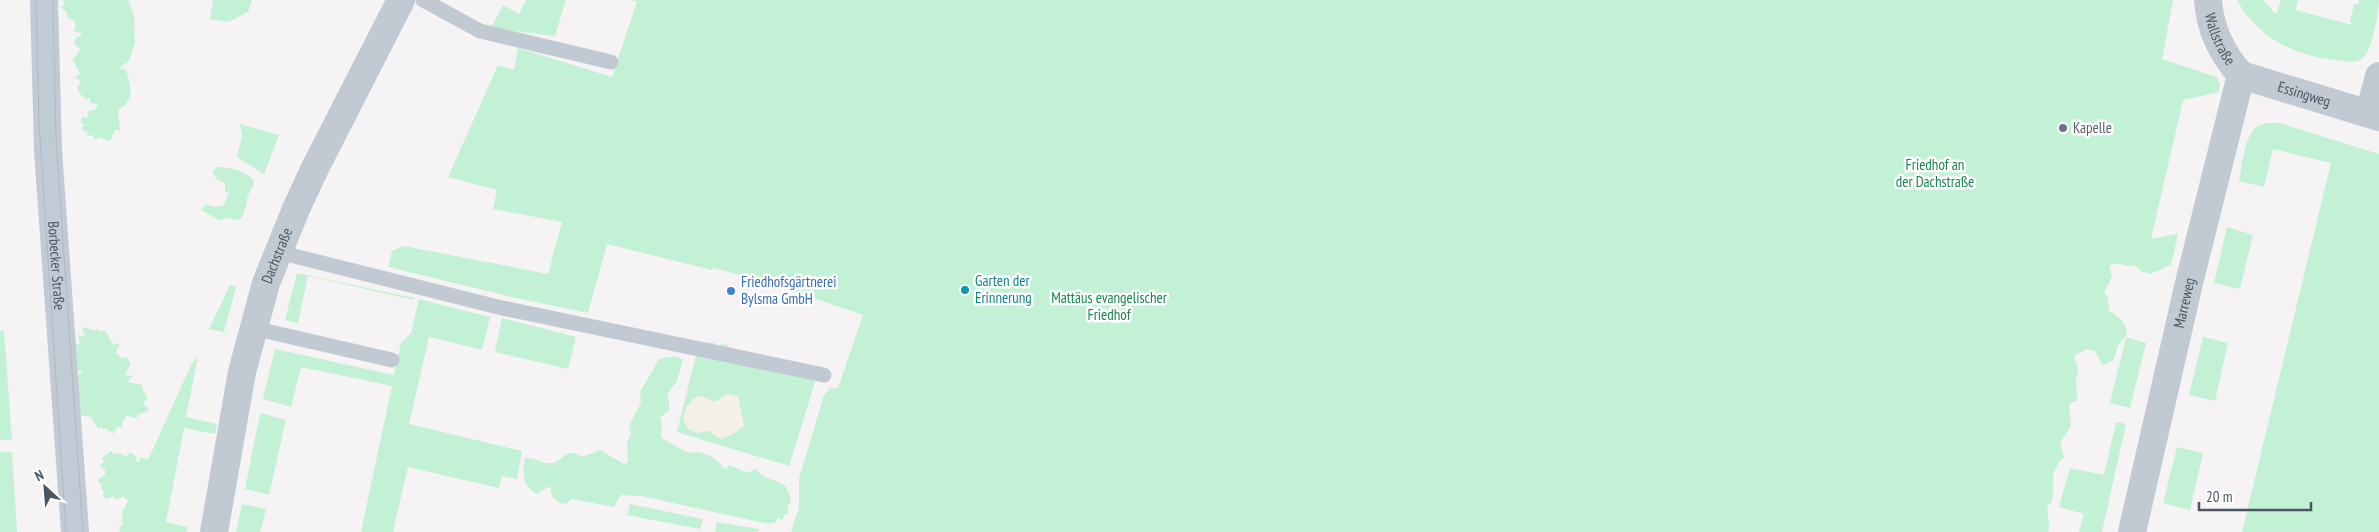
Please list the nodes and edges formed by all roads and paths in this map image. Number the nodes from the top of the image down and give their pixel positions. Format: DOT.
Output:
graph roads {
  1 [pos="44,0"];
  2 [pos="401,0"];
  3 [pos="424,0"];
  4 [pos="2208,0"];
  5 [pos="612,62"];
  6 [pos="2241,75"];
  7 [pos="2379,76"];
  8 [pos="2374,115"];
  9 [pos="278,252"];
  10 [pos="253,328"];
  11 [pos="392,360"];
  12 [pos="824,375"];
  13 [pos="74,532"];
  14 [pos="214,532"];
  15 [pos="2132,532"];
  1 -- 13 [label="street, Borbecker Straße"];
  2 -- 9 [label="street, Dachstraße"];
  3 -- 5 [label="lane"];
  4 -- 6 [label="street, Wallstraße"];
  6 -- 8 [label="street, Essingweg"];
  6 -- 15 [label="street, Marreweg"];
  7 -- 8 [label="street, Essingweg"];
  9 -- 10 [label="street, Dachstraße"];
  9 -- 12 [label="lane"];
  10 -- 11 [label="lane"];
  10 -- 14 [label="street, Dachstraße"];
}
